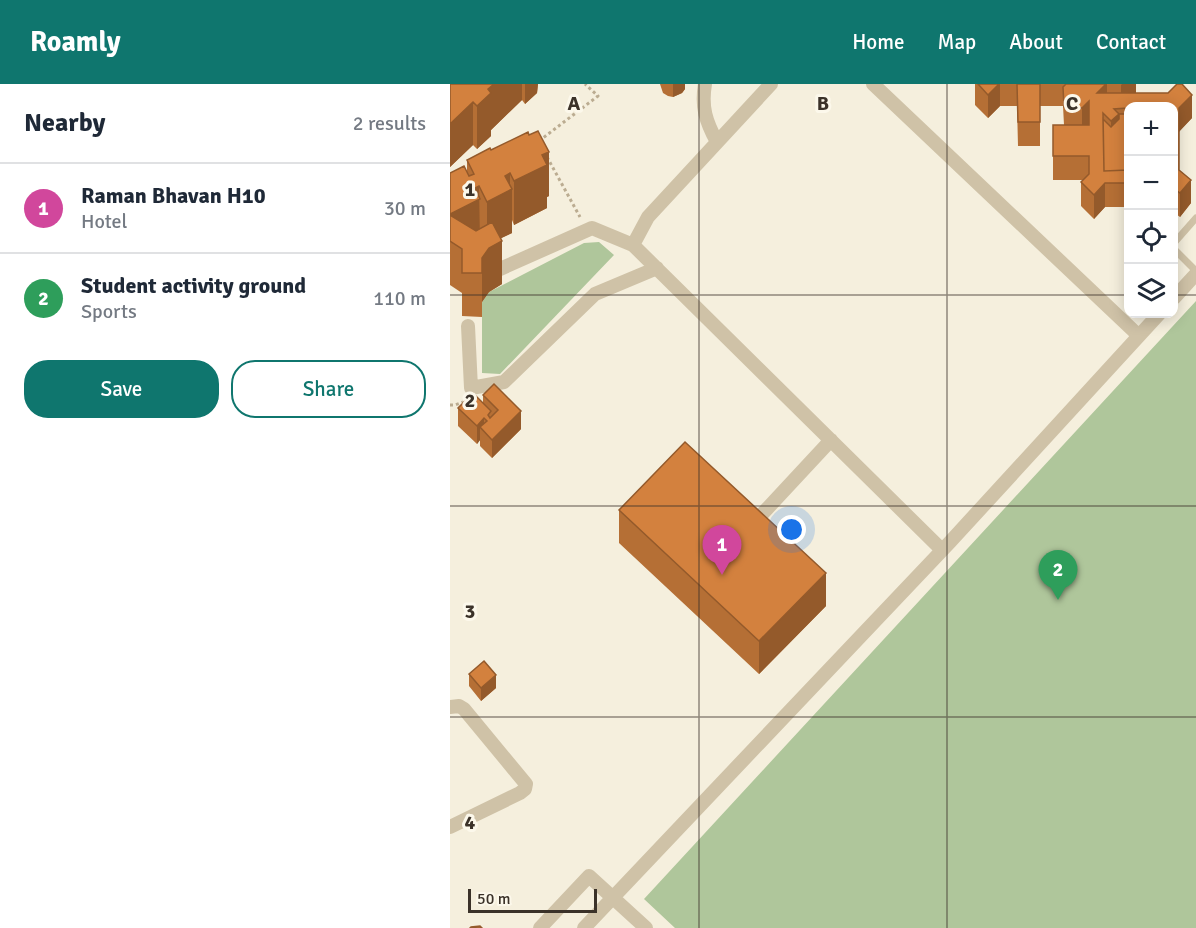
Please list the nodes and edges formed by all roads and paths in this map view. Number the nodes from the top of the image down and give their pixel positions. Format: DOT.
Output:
graph roads {
  1 [pos="585,84"];
  2 [pos="705,84"];
  3 [pos="771,84"];
  4 [pos="873,84"];
  5 [pos="717,142"];
  6 [pos="1196,218"];
  7 [pos="587,230"];
  8 [pos="1178,238"];
  9 [pos="633,244"];
  10 [pos="1178,254"];
  11 [pos="657,268"];
  12 [pos="500,269"];
  13 [pos="1196,272"];
  14 [pos="1178,292"];
  15 [pos="1155,318"];
  16 [pos="468,326"];
  17 [pos="1138,335"];
  18 [pos="831,440"];
  19 [pos="750,528"];
  20 [pos="942,550"];
  21 [pos="450,707"];
  22 [pos="450,827"];
  23 [pos="614,897"];
  24 [pos="540,928"];
  25 [pos="584,928"];
  26 [pos="646,928"];
  1 -- 7 [label="path"];
  2 -- 5 [label="street"];
  3 -- 5 [label="street"];
  4 -- 17 [label="street"];
  5 -- 9 [label="street"];
  6 -- 8 [label="lane"];
  7 -- 9 [label="street"];
  7 -- 12 [label="street"];
  9 -- 11 [label="street"];
  10 -- 13 [label="lane"];
  11 -- 16 [label="street"];
  11 -- 18 [label="street"];
  13 -- 14 [label="street"];
  15 -- 17 [label="street"];
  17 -- 20 [label="street"];
  18 -- 19 [label="street"];
  18 -- 20 [label="street"];
  20 -- 23 [label="street"];
  21 -- 22 [label="street"];
  23 -- 24 [label="street"];
  23 -- 25 [label="street"];
  23 -- 26 [label="street"];
}
